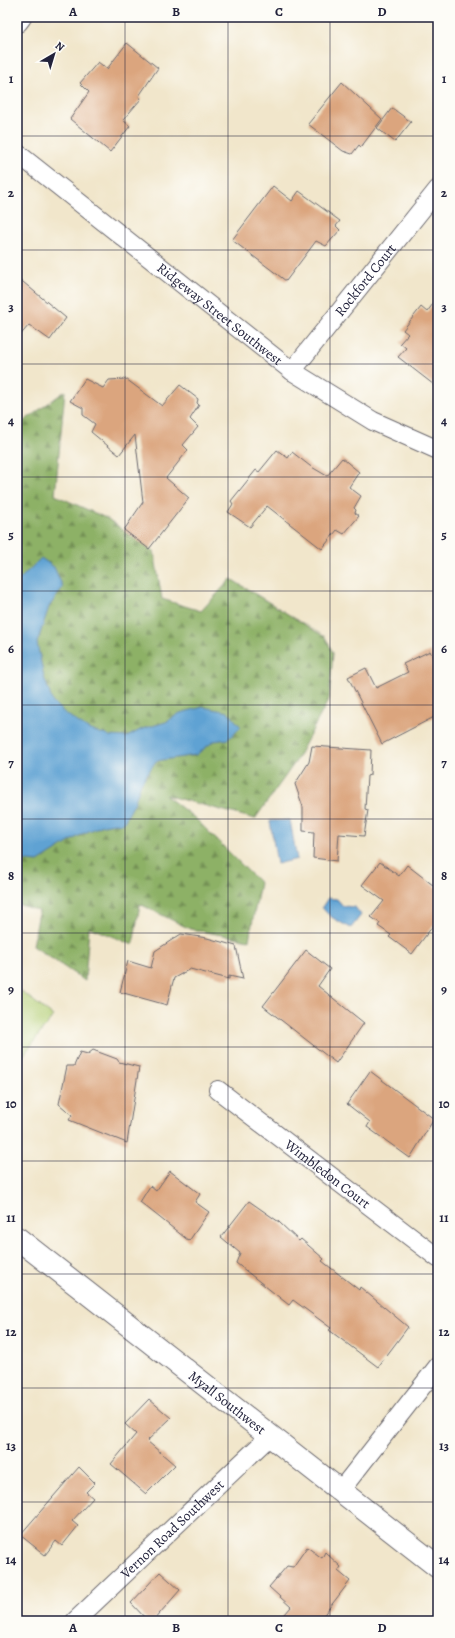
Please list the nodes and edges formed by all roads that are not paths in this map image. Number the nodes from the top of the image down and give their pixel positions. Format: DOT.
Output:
graph roads {
  1 [pos="20,17"];
  2 [pos="17,21"];
  3 [pos="17,153"];
  4 [pos="438,189"];
  5 [pos="292,371"];
  6 [pos="438,450"];
  7 [pos="218,1090"];
  8 [pos="17,1238"];
  9 [pos="438,1258"];
  10 [pos="438,1366"];
  11 [pos="270,1436"];
  12 [pos="340,1491"];
  13 [pos="438,1567"];
  14 [pos="75,1621"];
  1 -- 2 [label="street"];
  3 -- 5 [label="street, Ridgeway Street Southwest"];
  4 -- 5 [label="street, Rockford Court"];
  5 -- 6 [label="street, Ridgeway Street Southwest"];
  7 -- 9 [label="street, Wimbledon Court"];
  8 -- 11 [label="street, Myall Southwest"];
  10 -- 12 [label="street"];
  11 -- 12 [label="street, Myall Southwest"];
  11 -- 14 [label="street, Vernon Road Southwest"];
  12 -- 13 [label="street, Myall Southwest"];
}
